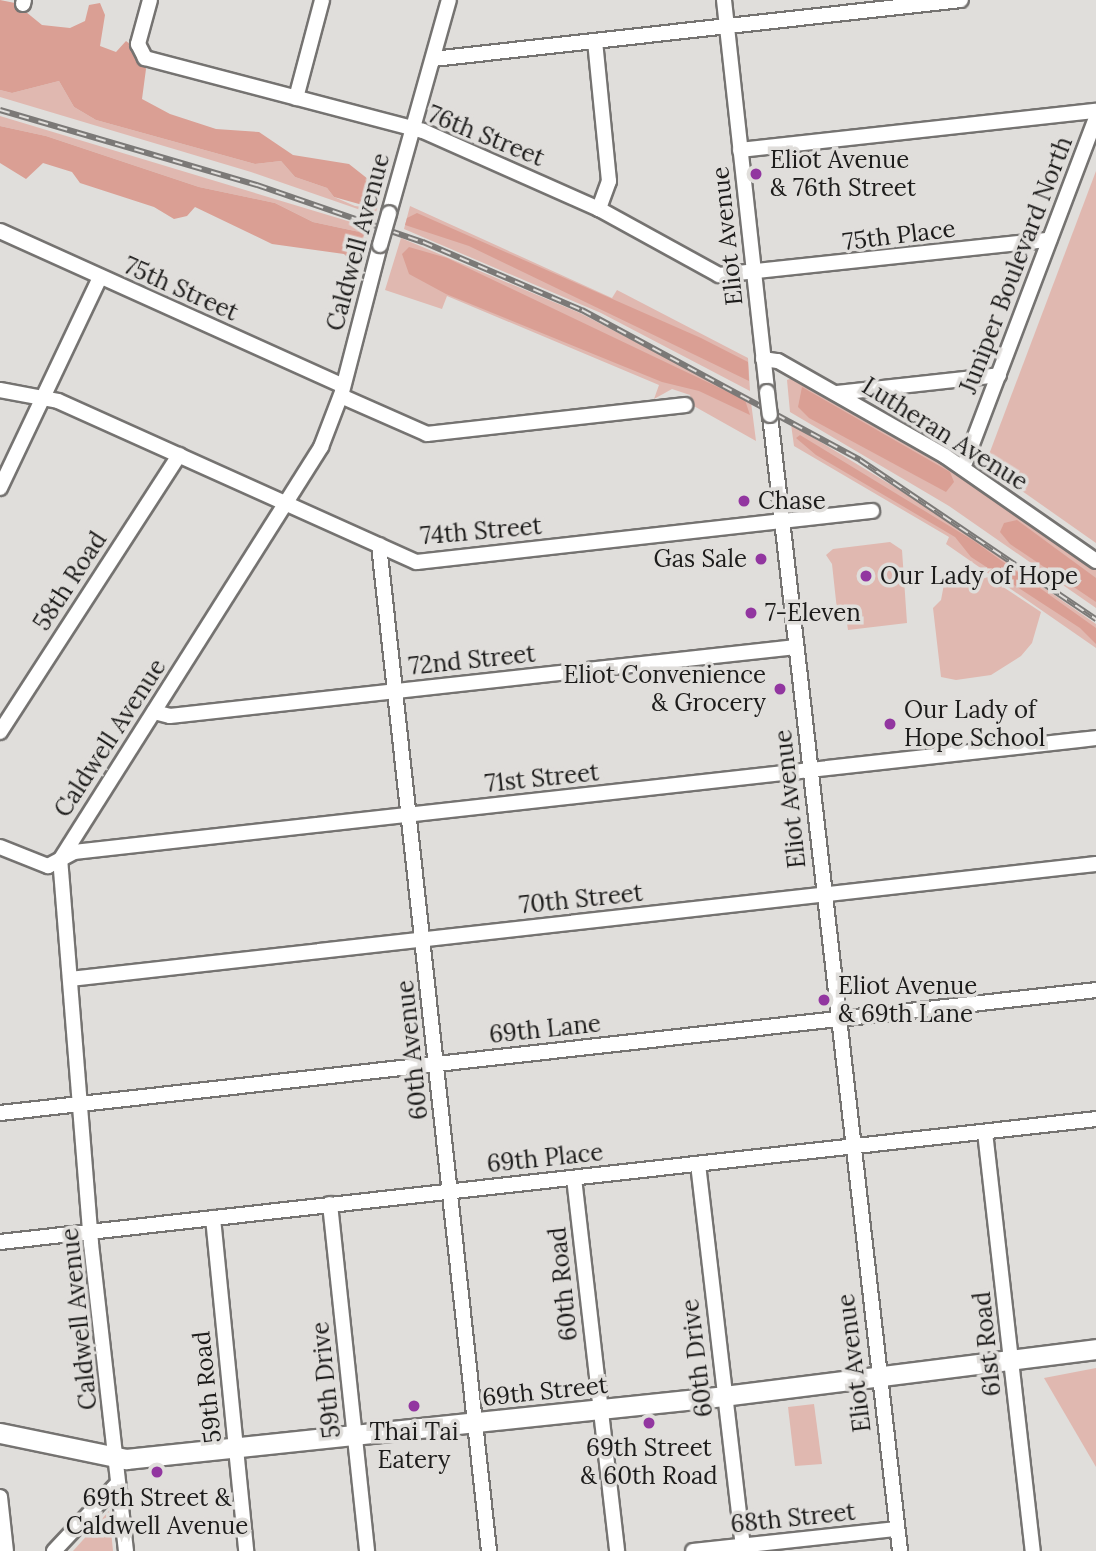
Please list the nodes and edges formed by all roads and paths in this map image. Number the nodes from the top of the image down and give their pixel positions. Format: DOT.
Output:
graph roads {
  1 [pos="150,0"];
  2 [pos="322,0"];
  3 [pos="449,0"];
  4 [pos="724,0"];
  5 [pos="961,0"];
  6 [pos="726,26"];
  7 [pos="596,41"];
  8 [pos="433,59"];
  9 [pos="296,98"];
  10 [pos="1096,111"];
  11 [pos="1096,117"];
  12 [pos="413,130"];
  13 [pos="740,150"];
  14 [pos="599,209"];
  15 [pos="0,231"];
  16 [pos="1049,240"];
  17 [pos="754,275"];
  18 [pos="100,277"];
  19 [pos="763,359"];
  20 [pos="999,375"];
  21 [pos="0,390"];
  22 [pos="342,391"];
  23 [pos="837,393"];
  24 [pos="45,398"];
  25 [pos="685,405"];
  26 [pos="178,455"];
  27 [pos="963,468"];
  28 [pos="0,488"];
  29 [pos="287,503"];
  30 [pos="872,511"];
  31 [pos="782,523"];
  32 [pos="379,545"];
  33 [pos="1096,561"];
  34 [pos="796,647"];
  35 [pos="394,692"];
  36 [pos="154,712"];
  37 [pos="0,732"];
  38 [pos="1096,738"];
  39 [pos="810,771"];
  40 [pos="408,816"];
  41 [pos="0,847"];
  42 [pos="60,860"];
  43 [pos="1096,864"];
  44 [pos="824,895"];
  45 [pos="423,940"];
  46 [pos="70,979"];
  47 [pos="1096,990"];
  48 [pos="838,1019"];
  49 [pos="436,1064"];
  50 [pos="79,1103"];
  51 [pos="0,1113"];
  52 [pos="1096,1119"];
  53 [pos="985,1132"];
  54 [pos="852,1147"];
  55 [pos="698,1164"];
  56 [pos="574,1178"];
  57 [pos="451,1192"];
  58 [pos="330,1204"];
  59 [pos="213,1218"];
  60 [pos="91,1231"];
  61 [pos="0,1242"];
  62 [pos="1096,1349"];
  63 [pos="1012,1363"];
  64 [pos="879,1377"];
  65 [pos="724,1396"];
  66 [pos="600,1410"];
  67 [pos="475,1423"];
  68 [pos="0,1433"];
  69 [pos="356,1436"];
  70 [pos="236,1447"];
  71 [pos="118,1457"];
  72 [pos="117,1485"];
  73 [pos="0,1497"];
  74 [pos="897,1529"];
  75 [pos="743,1546"];
  76 [pos="6,1551"];
  77 [pos="54,1551"];
  78 [pos="125,1551"];
  79 [pos="246,1551"];
  80 [pos="367,1551"];
  81 [pos="489,1551"];
  82 [pos="617,1551"];
  83 [pos="693,1551"];
  84 [pos="900,1551"];
  85 [pos="1033,1551"];
  1 -- 9 [label="street, 76th Street"];
  2 -- 9 [label="street"];
  3 -- 8 [label="street, Caldwell Avenue"];
  4 -- 6 [label="street, Eliot Avenue"];
  5 -- 6 [label="street"];
  6 -- 7 [label="street"];
  6 -- 13 [label="street, Eliot Avenue"];
  7 -- 8 [label="street"];
  7 -- 14 [label="street"];
  8 -- 12 [label="street, Caldwell Avenue"];
  9 -- 12 [label="street, 76th Street"];
  10 -- 13 [label="street"];
  11 -- 16 [label="street, Juniper Boulevard North"];
  12 -- 14 [label="street, 76th Street"];
  12 -- 22 [label="street, Caldwell Avenue, bridge"];
  13 -- 17 [label="street, Eliot Avenue"];
  14 -- 17 [label="street, 76th Street"];
  15 -- 18 [label="street, 75th Street"];
  16 -- 17 [label="street, 75th Place"];
  16 -- 20 [label="street, Juniper Boulevard North"];
  17 -- 19 [label="street, Eliot Avenue"];
  18 -- 22 [label="street, 75th Street"];
  18 -- 24 [label="street"];
  19 -- 23 [label="street, Lutheran Avenue"];
  19 -- 31 [label="street, Eliot Avenue, bridge"];
  20 -- 23 [label="street"];
  20 -- 27 [label="street, Juniper Boulevard North"];
  21 -- 24 [label="street, 74th Street"];
  22 -- 25 [label="street, 75th Street"];
  22 -- 29 [label="street, Caldwell Avenue"];
  23 -- 27 [label="street, Lutheran Avenue"];
  24 -- 26 [label="street, 74th Street"];
  24 -- 28 [label="street"];
  26 -- 29 [label="street, 74th Street"];
  26 -- 37 [label="street, 58th Road"];
  27 -- 33 [label="street, Lutheran Avenue"];
  29 -- 32 [label="street, 74th Street"];
  29 -- 36 [label="street, Caldwell Avenue"];
  30 -- 31 [label="street, 74th Street"];
  31 -- 32 [label="street, 74th Street"];
  31 -- 34 [label="street, Eliot Avenue"];
  32 -- 35 [label="street, 60th Avenue"];
  34 -- 35 [label="street, 72nd Street"];
  34 -- 39 [label="street, Eliot Avenue"];
  35 -- 36 [label="street, 72nd Street"];
  35 -- 40 [label="street, 60th Avenue"];
  36 -- 42 [label="street, Caldwell Avenue"];
  38 -- 39 [label="street, 71st Street"];
  39 -- 40 [label="street, 71st Street"];
  39 -- 44 [label="street, Eliot Avenue"];
  40 -- 42 [label="street, 71st Street"];
  40 -- 45 [label="street, 60th Avenue"];
  41 -- 42 [label="street, 71st Street"];
  42 -- 46 [label="street, Caldwell Avenue"];
  43 -- 44 [label="street, 70th Street"];
  44 -- 45 [label="street, 70th Street"];
  44 -- 48 [label="street, Eliot Avenue"];
  45 -- 46 [label="street, 70th Street"];
  45 -- 49 [label="street, 60th Avenue"];
  46 -- 50 [label="street, Caldwell Avenue"];
  47 -- 48 [label="street, 69th Lane"];
  48 -- 49 [label="street, 69th Lane"];
  48 -- 54 [label="street, Eliot Avenue"];
  49 -- 50 [label="street, 69th Lane"];
  49 -- 57 [label="street, 60th Avenue"];
  50 -- 51 [label="street, 69th Lane"];
  50 -- 60 [label="street, Caldwell Avenue"];
  52 -- 53 [label="street, 69th Place"];
  53 -- 54 [label="street, 69th Place"];
  53 -- 63 [label="street, 61st Road"];
  54 -- 55 [label="street, 69th Place"];
  54 -- 64 [label="street, Eliot Avenue"];
  55 -- 56 [label="street, 69th Place"];
  55 -- 65 [label="street, 60th Drive"];
  56 -- 57 [label="street, 69th Place"];
  56 -- 66 [label="street, 60th Road"];
  57 -- 58 [label="street, 69th Place"];
  57 -- 67 [label="street, 60th Avenue"];
  58 -- 59 [label="street, 69th Place"];
  58 -- 69 [label="street, 59th Drive"];
  59 -- 60 [label="street, 69th Place"];
  59 -- 70 [label="street, 59th Road"];
  60 -- 61 [label="street, 69th Place"];
  60 -- 71 [label="street, Caldwell Avenue"];
  62 -- 63 [label="main road, 69th Street"];
  63 -- 64 [label="main road, 69th Street"];
  63 -- 85 [label="street, 61st Road"];
  64 -- 65 [label="main road, 69th Street"];
  64 -- 74 [label="street, Eliot Avenue"];
  65 -- 66 [label="main road, 69th Street"];
  65 -- 75 [label="street, 60th Drive"];
  66 -- 67 [label="main road, 69th Street"];
  66 -- 82 [label="street, 60th Road"];
  67 -- 69 [label="main road, 69th Street"];
  67 -- 81 [label="street, 60th Avenue"];
  68 -- 71 [label="main road, 69th Street"];
  69 -- 70 [label="main road, 69th Street"];
  69 -- 80 [label="street, 59th Drive"];
  70 -- 71 [label="main road, 69th Street"];
  70 -- 79 [label="street, 59th Road"];
  71 -- 72 [label="street, Caldwell Avenue"];
  72 -- 77 [label="street"];
  72 -- 78 [label="street, Caldwell Avenue"];
  73 -- 76 [label="street"];
  74 -- 75 [label="street, 68th Street"];
  74 -- 84 [label="street, Eliot Avenue"];
  75 -- 83 [label="street, 68th Street"];
}
